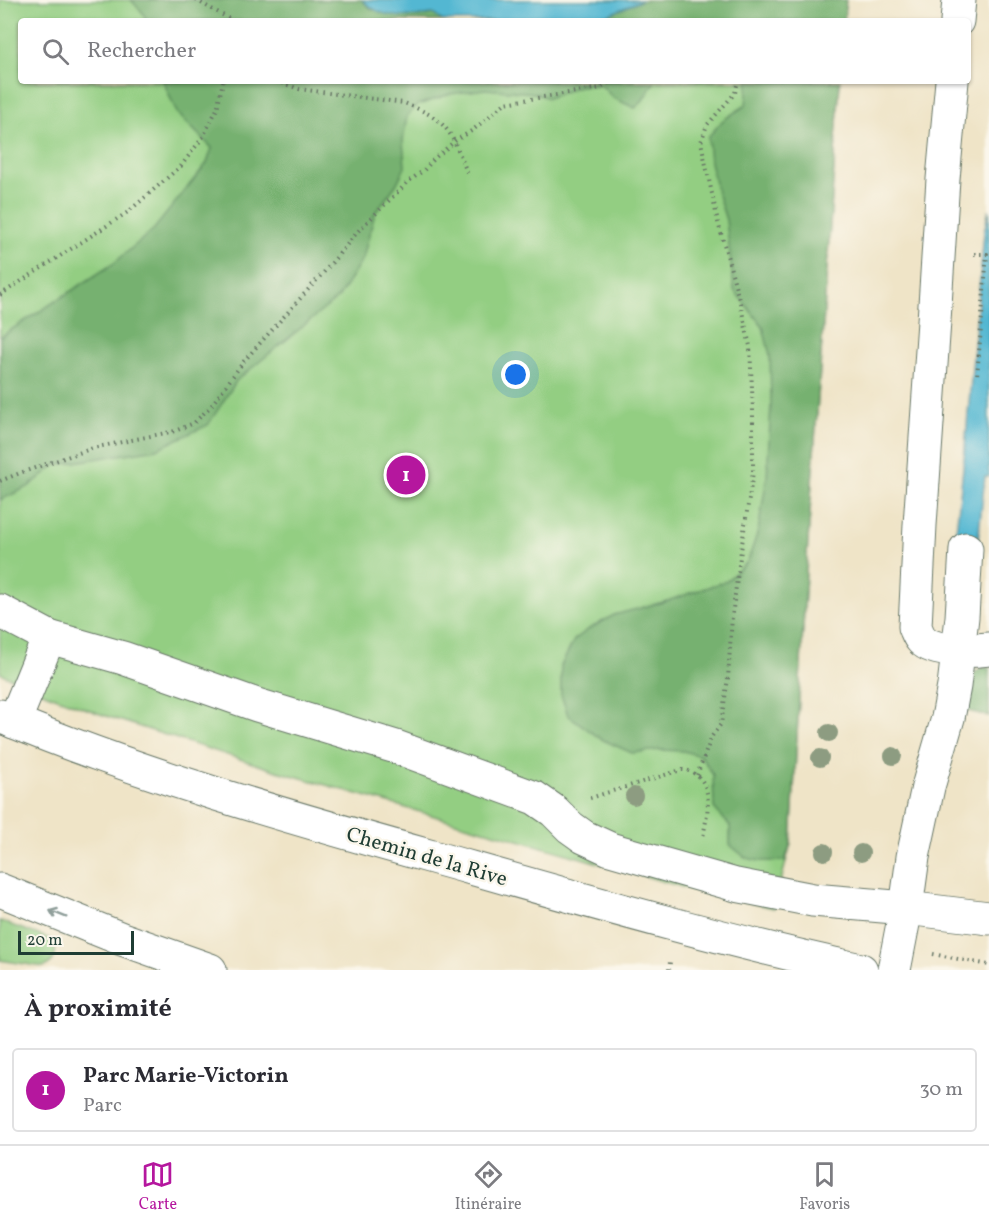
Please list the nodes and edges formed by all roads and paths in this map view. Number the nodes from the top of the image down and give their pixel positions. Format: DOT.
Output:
graph roads {
  1 [pos="196,0"];
  2 [pos="959,0"];
  3 [pos="228,18"];
  4 [pos="957,18"];
  5 [pos="222,84"];
  6 [pos="285,84"];
  7 [pos="607,84"];
  8 [pos="737,84"];
  9 [pos="952,84"];
  10 [pos="455,141"];
  11 [pos="468,175"];
  12 [pos="986,254"];
  13 [pos="0,295"];
  14 [pos="977,377"];
  15 [pos="0,481"];
  16 [pos="966,549"];
  17 [pos="0,611"];
  18 [pos="49,637"];
  19 [pos="974,649"];
  20 [pos="7,719"];
  21 [pos="697,775"];
  22 [pos="554,811"];
  23 [pos="696,874"];
  24 [pos="0,890"];
  25 [pos="906,908"];
  26 [pos="989,918"];
  27 [pos="931,954"];
  28 [pos="989,965"];
  29 [pos="210,970"];
  30 [pos="861,970"];
  31 [pos="894,970"];
  1 -- 3 [label="path"];
  2 -- 4 [label="main road"];
  5 -- 13 [label="path"];
  6 -- 10 [label="path"];
  7 -- 10 [label="path"];
  8 -- 21 [label="path"];
  9 -- 19 [label="main road"];
  10 -- 11 [label="path"];
  10 -- 15 [label="path"];
  12 -- 14 [label="path"];
  16 -- 19 [label="main road"];
  17 -- 18 [label="main road"];
  18 -- 20 [label="main road"];
  18 -- 22 [label="main road"];
  19 -- 25 [label="main road"];
  20 -- 30 [label="main road, Chemin de la Rive"];
  21 -- 22 [label="path"];
  21 -- 23 [label="path"];
  22 -- 23 [label="main road"];
  23 -- 25 [label="main road"];
  29 -- 24 [label="main road, one-way"];
  25 -- 26 [label="main road"];
  25 -- 31 [label="main road"];
  27 -- 28 [label="path"];
}
